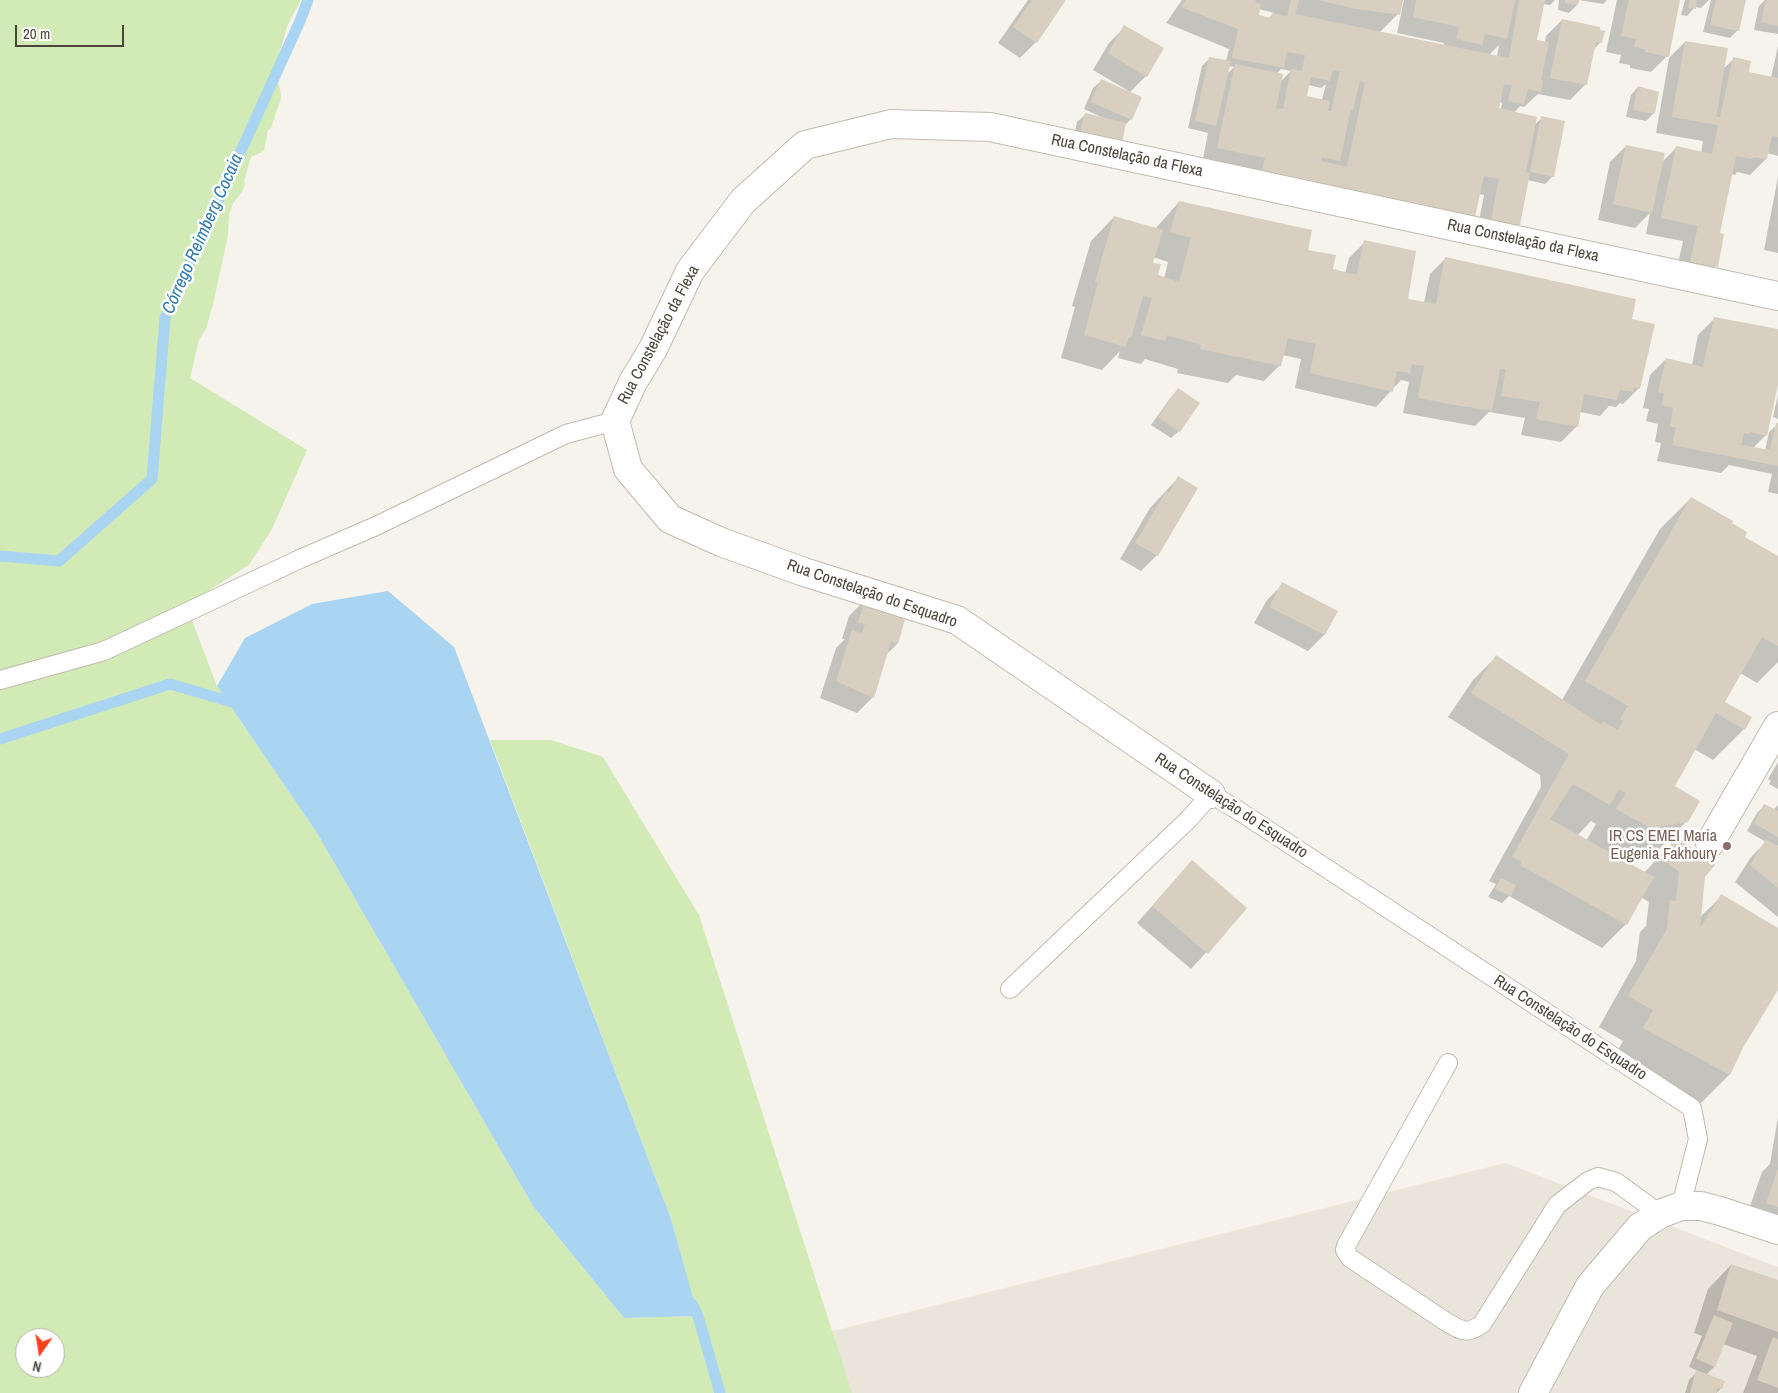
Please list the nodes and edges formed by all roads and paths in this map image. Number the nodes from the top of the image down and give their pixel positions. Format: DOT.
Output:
graph roads {
  1 [pos="1778,296"];
  2 [pos="615,421"];
  3 [pos="0,680"];
  4 [pos="1778,726"];
  5 [pos="1211,794"];
  6 [pos="1710,843"];
  7 [pos="1010,989"];
  8 [pos="1448,1063"];
  9 [pos="1671,1210"];
  10 [pos="1778,1230"];
  11 [pos="1533,1393"];
  1 -- 2 [label="street, Rua Constelação da Flexa"];
  2 -- 3 [label="lane"];
  2 -- 5 [label="street, Rua Constelação do Esquadro"];
  4 -- 6 [label="street"];
  5 -- 7 [label="lane"];
  5 -- 9 [label="lane, Rua Constelação do Esquadro"];
  8 -- 9 [label="lane"];
  9 -- 10 [label="street"];
  9 -- 11 [label="street"];
}
